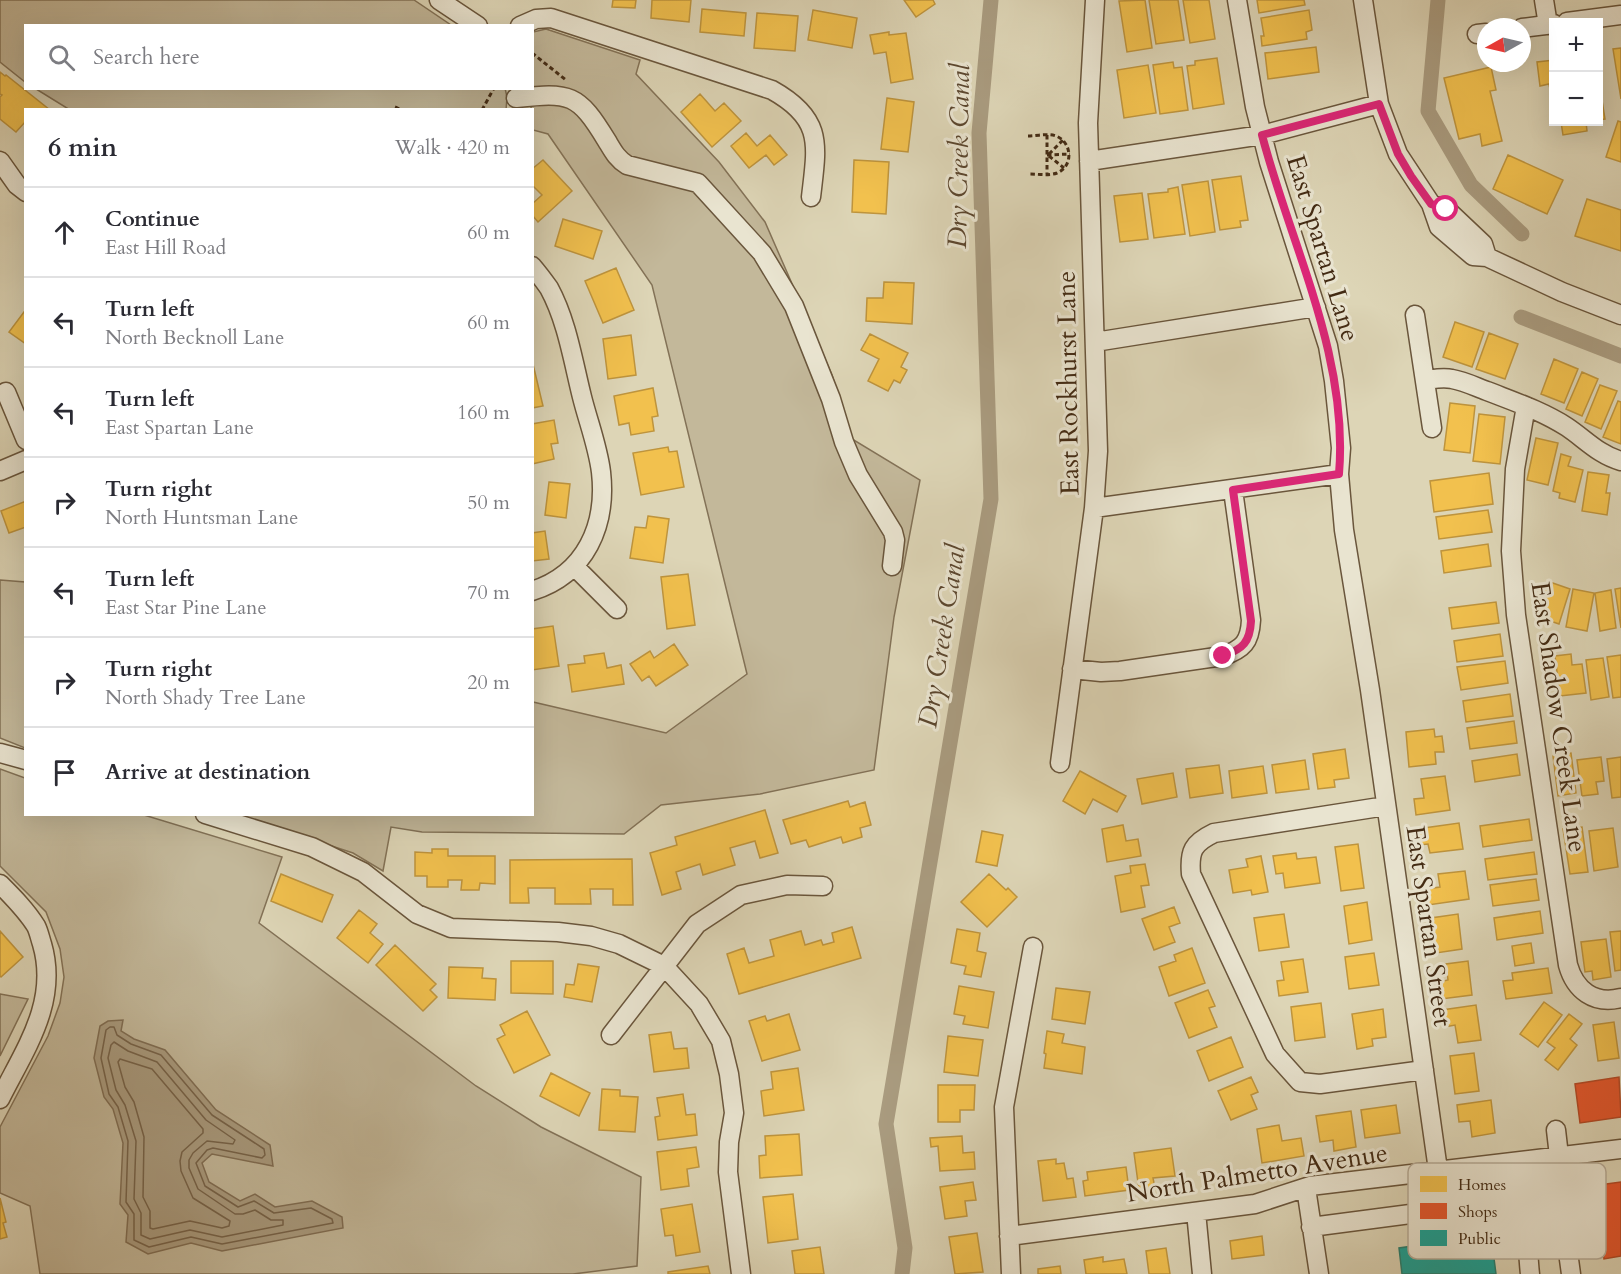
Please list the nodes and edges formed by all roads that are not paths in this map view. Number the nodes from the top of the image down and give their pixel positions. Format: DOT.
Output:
graph roads {
  1 [pos="439,0"];
  2 [pos="1095,0"];
  3 [pos="1237,0"];
  4 [pos="1362,0"];
  5 [pos="1544,0"];
  6 [pos="1621,15"];
  7 [pos="1549,18"];
  8 [pos="1598,18"];
  9 [pos="475,24"];
  10 [pos="525,24"];
  11 [pos="1549,25"];
  12 [pos="1531,27"];
  13 [pos="515,99"];
  14 [pos="1379,104"];
  15 [pos="1262,135"];
  16 [pos="0,161"];
  17 [pos="1089,161"];
  18 [pos="21,188"];
  19 [pos="811,197"];
  20 [pos="534,269"];
  21 [pos="1316,307"];
  22 [pos="1415,315"];
  23 [pos="1621,315"];
  24 [pos="1095,342"];
  25 [pos="1425,381"];
  26 [pos="6,392"];
  27 [pos="1526,406"];
  28 [pos="1432,428"];
  29 [pos="24,435"];
  30 [pos="24,461"];
  31 [pos="1621,461"];
  32 [pos="0,471"];
  33 [pos="1339,474"];
  34 [pos="1233,490"];
  35 [pos="1094,508"];
  36 [pos="892,566"];
  37 [pos="575,567"];
  38 [pos="534,590"];
  39 [pos="617,609"];
  40 [pos="1072,669"];
  41 [pos="1370,690"];
  42 [pos="0,753"];
  43 [pos="24,759"];
  44 [pos="1060,763"];
  45 [pos="1386,807"];
  46 [pos="211,816"];
  47 [pos="0,884"];
  48 [pos="823,886"];
  49 [pos="1033,946"];
  50 [pos="664,966"];
  51 [pos="1621,998"];
  52 [pos="611,1035"];
  53 [pos="1424,1070"];
  54 [pos="0,1099"];
  55 [pos="1556,1130"];
  56 [pos="1621,1149"];
  57 [pos="1558,1156"];
  58 [pos="1437,1163"];
  59 [pos="1498,1163"];
  60 [pos="1558,1163"];
  61 [pos="1408,1174"];
  62 [pos="1306,1188"];
  63 [pos="1196,1212"];
  64 [pos="1408,1214"];
  65 [pos="1311,1227"];
  66 [pos="1009,1236"];
  67 [pos="1528,1259"];
  68 [pos="1569,1259"];
  69 [pos="741,1274"];
  70 [pos="1011,1274"];
  71 [pos="1202,1274"];
  72 [pos="1319,1274"];
  73 [pos="1530,1274"];
  74 [pos="1571,1274"];
  1 -- 9 [label="street"];
  2 -- 17 [label="street, East Rockhurst Lane"];
  3 -- 15 [label="street, East Spartan Lane"];
  4 -- 14 [label="street"];
  5 -- 7 [label="street"];
  6 -- 8 [label="street"];
  10 -- 19 [label="street"];
  11 -- 12 [label="street"];
  13 -- 36 [label="street"];
  14 -- 15 [label="street"];
  14 -- 23 [label="street"];
  15 -- 17 [label="street"];
  15 -- 21 [label="street, East Spartan Lane"];
  16 -- 18 [label="street"];
  17 -- 24 [label="street, East Rockhurst Lane"];
  20 -- 37 [label="street"];
  21 -- 24 [label="street"];
  21 -- 33 [label="street, East Spartan Lane"];
  22 -- 25 [label="street"];
  24 -- 35 [label="street, East Rockhurst Lane"];
  25 -- 27 [label="street"];
  25 -- 28 [label="street"];
  26 -- 29 [label="street"];
  27 -- 31 [label="street"];
  27 -- 51 [label="street, East Shadow Creek Lane"];
  30 -- 32 [label="street"];
  33 -- 34 [label="street"];
  33 -- 41 [label="street, East Spartan Lane"];
  34 -- 35 [label="street"];
  34 -- 40 [label="street"];
  35 -- 40 [label="street, East Rockhurst Lane"];
  37 -- 38 [label="street"];
  37 -- 39 [label="street"];
  40 -- 44 [label="street, East Rockhurst Lane"];
  41 -- 45 [label="street, East Spartan Street"];
  42 -- 43 [label="street"];
  45 -- 53 [label="street, East Spartan Street"];
  45 -- 53 [label="street"];
  46 -- 50 [label="street"];
  47 -- 54 [label="street"];
  48 -- 50 [label="street"];
  49 -- 66 [label="street"];
  50 -- 52 [label="street"];
  50 -- 69 [label="street"];
  53 -- 58 [label="street, East Spartan Street"];
  55 -- 57 [label="street"];
  56 -- 57 [label="street, North Palmetto Avenue"];
  57 -- 59 [label="street, North Palmetto Avenue"];
  57 -- 60 [label="street"];
  61 -- 62 [label="street, North Palmetto Avenue"];
  62 -- 63 [label="street, North Palmetto Avenue"];
  62 -- 65 [label="street"];
  63 -- 66 [label="street, North Palmetto Avenue"];
  63 -- 71 [label="street"];
  64 -- 65 [label="street"];
  65 -- 72 [label="street"];
  66 -- 70 [label="street"];
  67 -- 73 [label="street"];
  68 -- 74 [label="street"];
}
